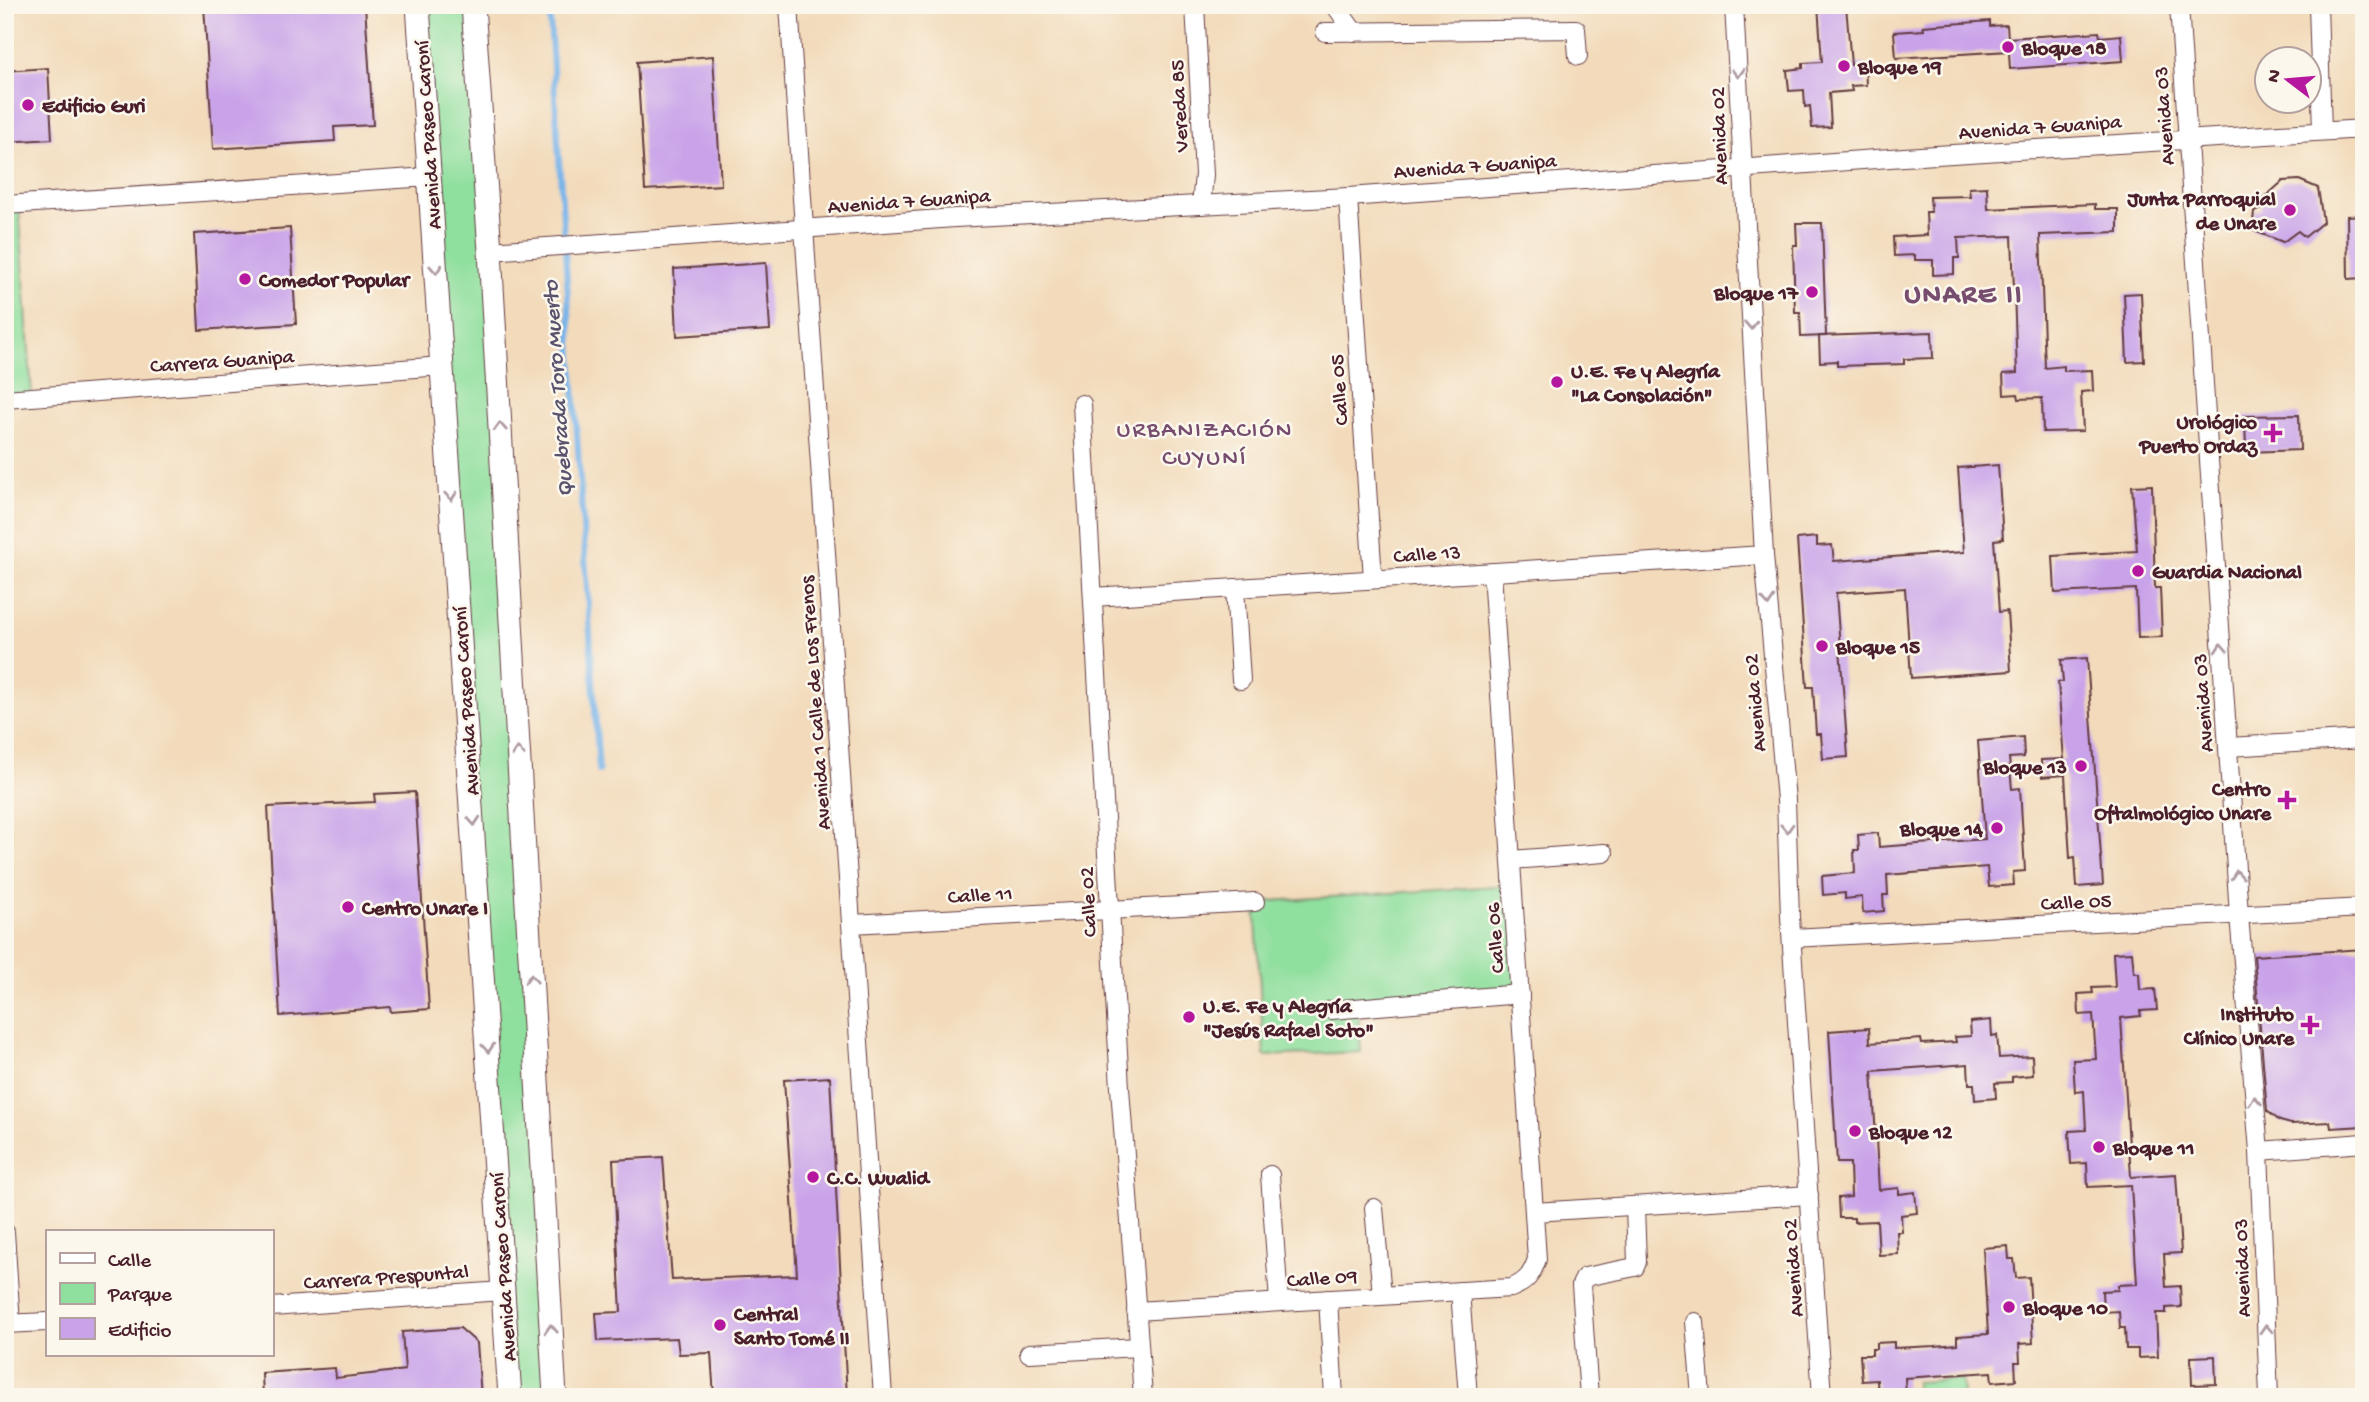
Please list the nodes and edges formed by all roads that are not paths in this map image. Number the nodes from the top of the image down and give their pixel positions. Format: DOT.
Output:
graph roads {
  1 [pos="418,5"];
  2 [pos="473,5"];
  3 [pos="789,5"];
  4 [pos="1195,5"];
  5 [pos="1335,5"];
  6 [pos="1734,5"];
  7 [pos="2179,5"];
  8 [pos="2318,5"];
  9 [pos="1325,32"];
  10 [pos="1354,32"];
  11 [pos="1578,56"];
  12 [pos="2364,129"];
  13 [pos="2322,131"];
  14 [pos="2187,139"];
  15 [pos="1741,168"];
  16 [pos="429,177"];
  17 [pos="1348,197"];
  18 [pos="5,205"];
  19 [pos="1201,205"];
  20 [pos="803,231"];
  21 [pos="490,251"];
  22 [pos="442,366"];
  23 [pos="5,399"];
  24 [pos="1082,404"];
  25 [pos="1765,555"];
  26 [pos="1492,572"];
  27 [pos="1373,579"];
  28 [pos="1235,588"];
  29 [pos="1093,597"];
  30 [pos="1241,680"];
  31 [pos="2364,739"];
  32 [pos="2228,747"];
  33 [pos="1605,853"];
  34 [pos="1511,860"];
  35 [pos="1255,902"];
  36 [pos="2364,908"];
  37 [pos="1110,909"];
  38 [pos="2239,915"];
  39 [pos="852,924"];
  40 [pos="1792,939"];
  41 [pos="1520,995"];
  42 [pos="1331,1010"];
  43 [pos="2364,1143"];
  44 [pos="2259,1151"];
  45 [pos="1270,1175"];
  46 [pos="1809,1195"];
  47 [pos="1635,1207"];
  48 [pos="1374,1208"];
  49 [pos="1534,1212"];
  50 [pos="5,1232"];
  51 [pos="1511,1288"];
  52 [pos="503,1291"];
  53 [pos="1460,1291"];
  54 [pos="1382,1296"];
  55 [pos="1328,1299"];
  56 [pos="1279,1302"];
  57 [pos="273,1307"];
  58 [pos="1136,1311"];
  59 [pos="46,1322"];
  60 [pos="1695,1322"];
  61 [pos="8,1324"];
  62 [pos="1139,1347"];
  63 [pos="1029,1353"];
  64 [pos="510,1397"];
  65 [pos="555,1397"];
  66 [pos="883,1397"];
  67 [pos="1143,1397"];
  68 [pos="1334,1397"];
  69 [pos="1468,1397"];
  70 [pos="1589,1397"];
  71 [pos="1701,1397"];
  72 [pos="1822,1397"];
  73 [pos="2269,1397"];
  1 -- 16 [label="street, Avenida Paseo Caroní"];
  2 -- 21 [label="street"];
  3 -- 20 [label="street, Avenida 1 Calle de Los Frenos"];
  4 -- 19 [label="street, Vereda 85"];
  5 -- 10 [label="street"];
  6 -- 15 [label="street, Avenida 02, one-way"];
  7 -- 14 [label="street, Avenida 03"];
  8 -- 13 [label="street"];
  9 -- 10 [label="street"];
  10 -- 11 [label="street"];
  12 -- 13 [label="street, Avenida 7 Guanipa"];
  13 -- 14 [label="street, Avenida 7 Guanipa"];
  14 -- 15 [label="street, Avenida 7 Guanipa"];
  32 -- 14 [label="street, Avenida 03, one-way"];
  15 -- 17 [label="street, Avenida 7 Guanipa"];
  15 -- 25 [label="street, Avenida 02, one-way"];
  16 -- 18 [label="street"];
  16 -- 22 [label="street, Avenida Paseo Caroní, one-way"];
  17 -- 19 [label="street, Avenida 7 Guanipa"];
  17 -- 27 [label="street, Calle 05"];
  19 -- 20 [label="street, Avenida 7 Guanipa"];
  20 -- 21 [label="street, Avenida 7 Guanipa"];
  20 -- 39 [label="street, Avenida 1 Calle de Los Frenos"];
  65 -- 21 [label="street, one-way"];
  22 -- 23 [label="street, Carrera Guanipa"];
  22 -- 52 [label="street, Avenida Paseo Caroní, one-way"];
  24 -- 29 [label="street, Calle 02"];
  25 -- 26 [label="street, Calle 13"];
  25 -- 40 [label="street, Avenida 02, one-way"];
  26 -- 27 [label="street, Calle 13"];
  26 -- 34 [label="street, Calle 06"];
  27 -- 28 [label="street, Calle 13"];
  28 -- 29 [label="street, Calle 13"];
  28 -- 30 [label="street"];
  29 -- 37 [label="street, Calle 02"];
  31 -- 32 [label="street"];
  38 -- 32 [label="street, Avenida 03, one-way"];
  33 -- 34 [label="street"];
  34 -- 41 [label="street, Calle 06"];
  35 -- 37 [label="street, Calle 11"];
  36 -- 38 [label="street, Calle 05"];
  37 -- 39 [label="street, Calle 11"];
  37 -- 58 [label="street, Calle 02"];
  38 -- 40 [label="street, Calle 05"];
  44 -- 38 [label="street, Avenida 03, one-way"];
  39 -- 66 [label="street, Avenida 1 Calle de Los Frenos"];
  40 -- 46 [label="street, Avenida 02"];
  41 -- 42 [label="street"];
  41 -- 49 [label="street, Calle 06"];
  43 -- 44 [label="street"];
  73 -- 44 [label="street, Avenida 03, one-way"];
  45 -- 56 [label="street"];
  46 -- 47 [label="street"];
  46 -- 72 [label="street, Avenida 02"];
  47 -- 49 [label="street"];
  47 -- 70 [label="street"];
  48 -- 54 [label="street"];
  49 -- 51 [label="street, Calle 06"];
  50 -- 61 [label="street"];
  51 -- 53 [label="street, Calle 09"];
  52 -- 57 [label="street, Carrera Prespuntal"];
  52 -- 64 [label="street, Avenida Paseo Caroní"];
  53 -- 54 [label="street, Calle 09"];
  53 -- 69 [label="street"];
  54 -- 55 [label="street, Calle 09"];
  55 -- 56 [label="street, Calle 09"];
  55 -- 68 [label="street"];
  56 -- 58 [label="street, Calle 09"];
  58 -- 62 [label="street, Calle 02"];
  59 -- 61 [label="street"];
  60 -- 71 [label="street"];
  62 -- 63 [label="street"];
  62 -- 67 [label="street, Calle 02"];
}
